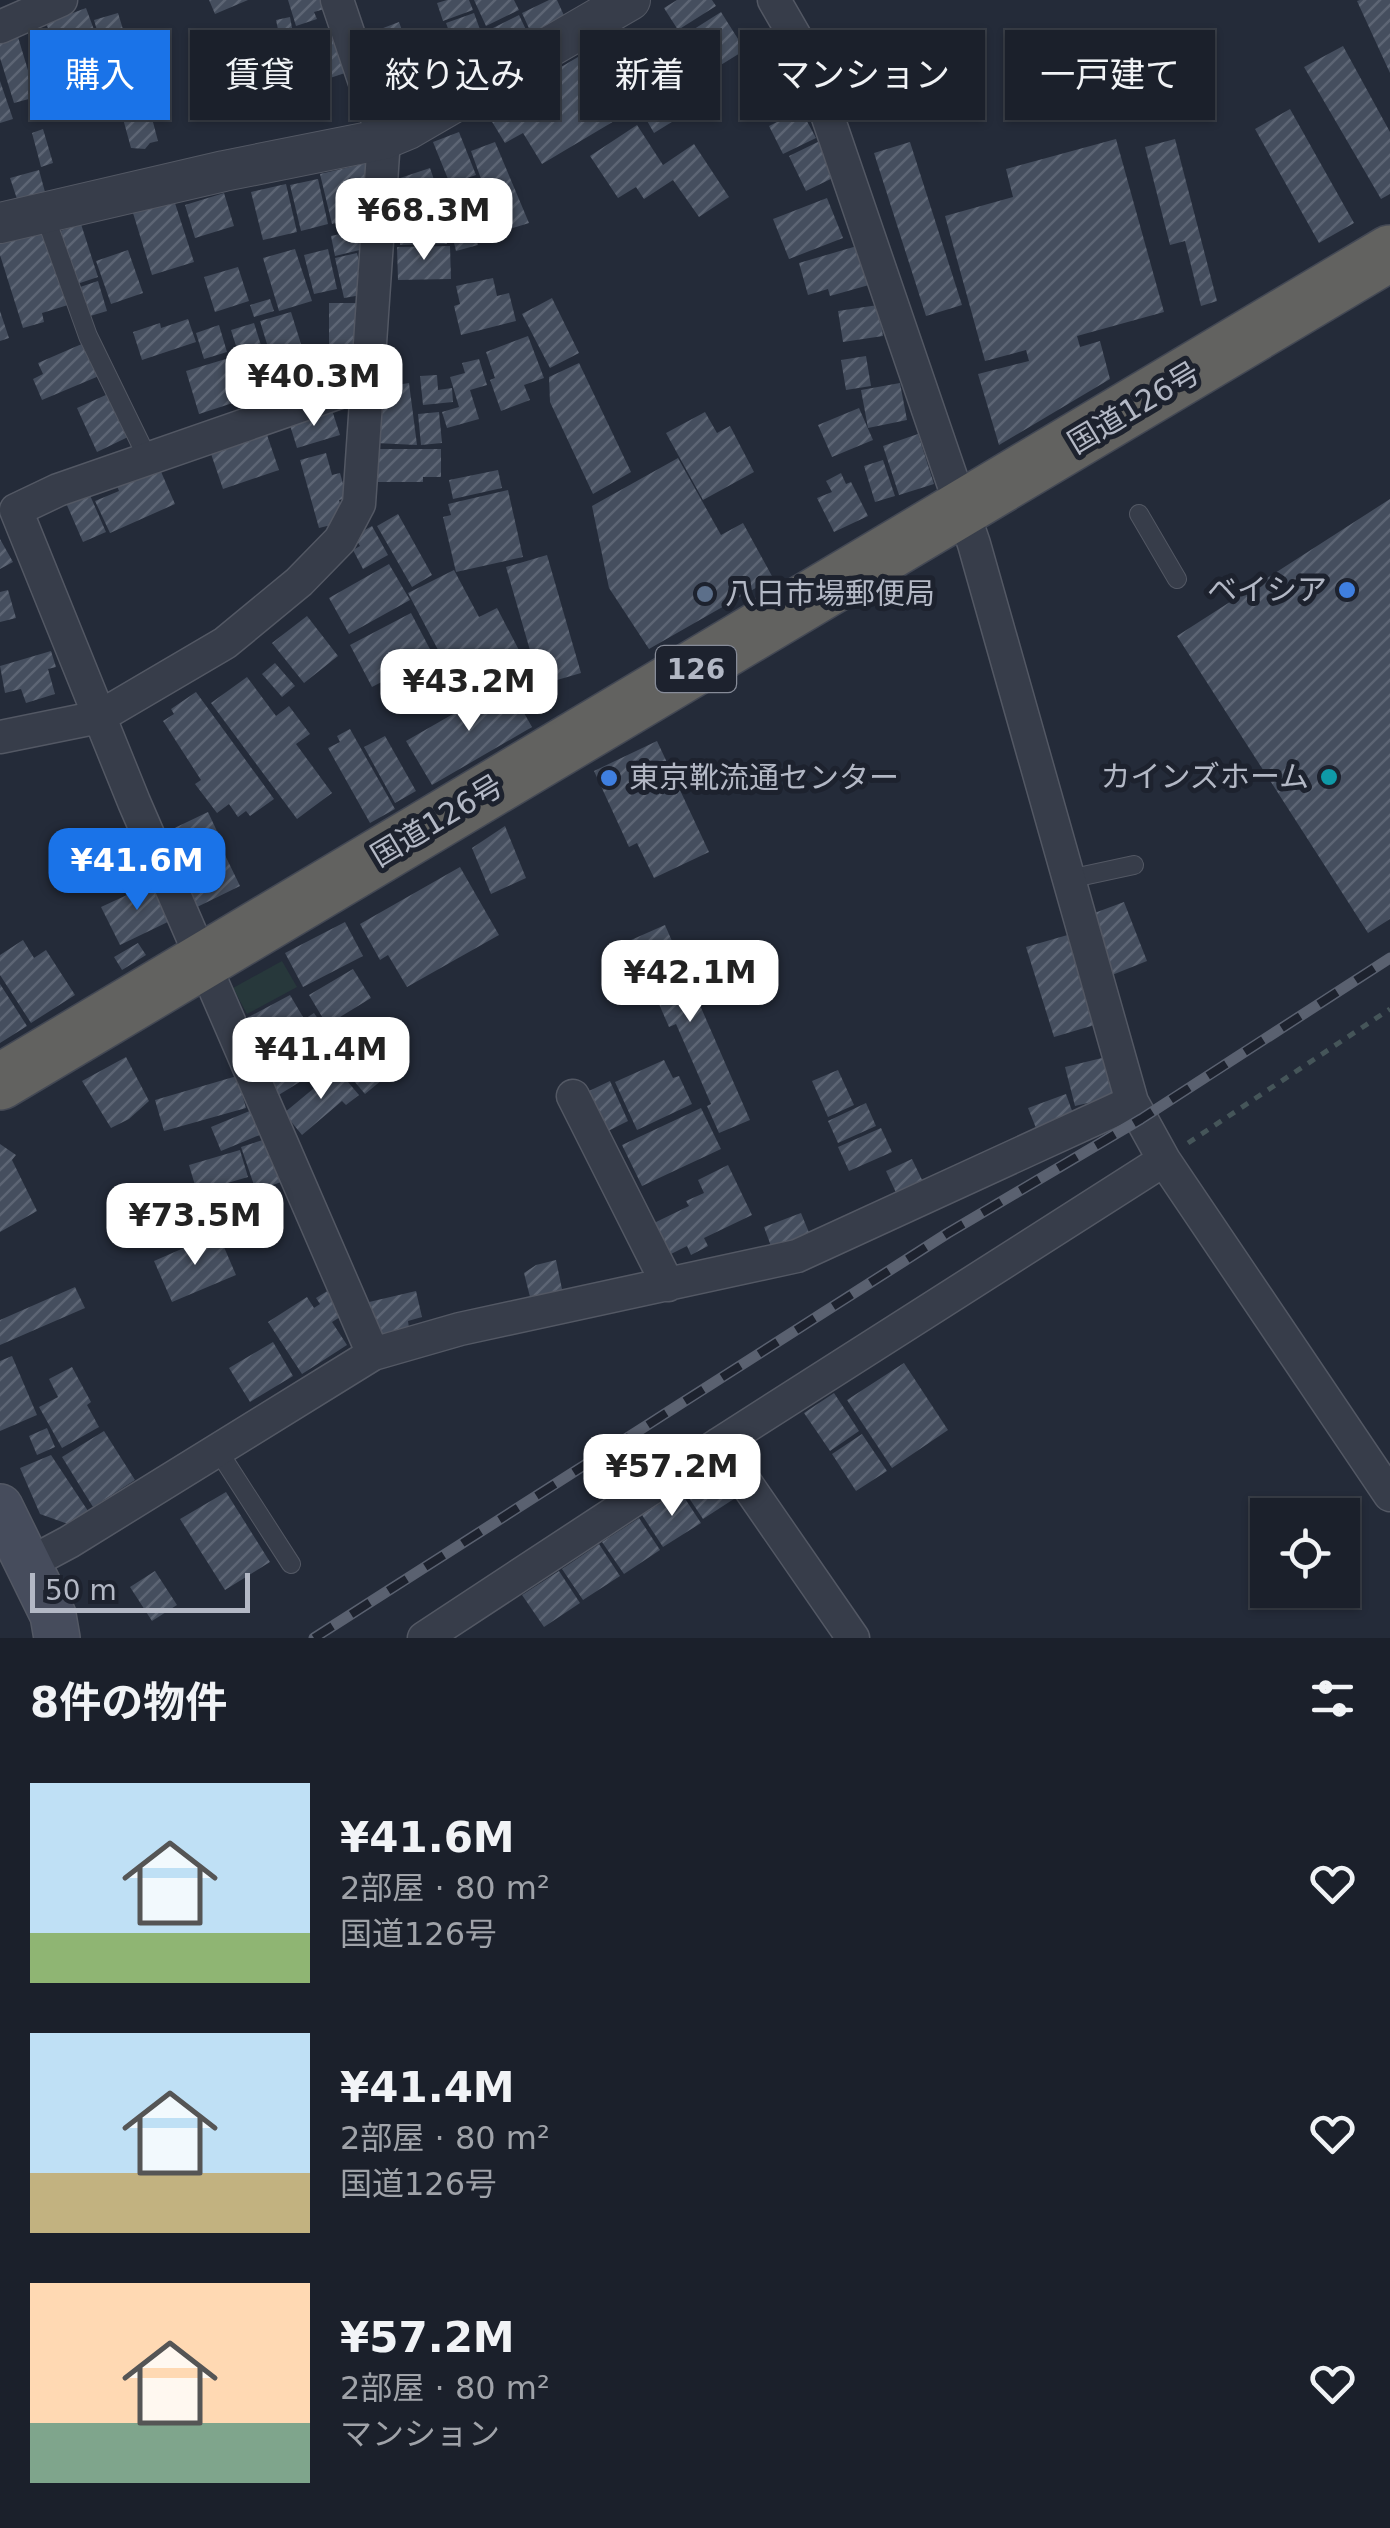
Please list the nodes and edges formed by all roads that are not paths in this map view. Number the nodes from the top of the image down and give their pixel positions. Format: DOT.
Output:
graph roads {
  1 [pos="61,0"];
  2 [pos="337,0"];
  3 [pos="630,0"];
  4 [pos="774,0"];
  5 [pos="0,27"];
  6 [pos="384,139"];
  7 [pos="44,212"];
  8 [pos="0,223"];
  9 [pos="1382,263"];
  10 [pos="366,383"];
  11 [pos="148,459"];
  12 [pos="962,511"];
  13 [pos="1139,514"];
  14 [pos="1177,579"];
  15 [pos="99,717"];
  16 [pos="0,736"];
  17 [pos="1134,866"];
  18 [pos="1068,879"];
  19 [pos="203,959"];
  20 [pos="0,1082"];
  21 [pos="573,1096"];
  22 [pos="1132,1102"];
  23 [pos="1164,1160"];
  24 [pos="668,1285"];
  25 [pos="372,1354"];
  26 [pos="718,1444"];
  27 [pos="218,1449"];
  28 [pos="1390,1495"];
  29 [pos="0,1507"];
  30 [pos="292,1564"];
  31 [pos="13,1571"];
  32 [pos="57,1638"];
  33 [pos="424,1638"];
  34 [pos="853,1638"];
  1 -- 5 [label="street"];
  2 -- 6 [label="street"];
  3 -- 6 [label="street"];
  4 -- 12 [label="street"];
  6 -- 7 [label="street"];
  6 -- 10 [label="street"];
  7 -- 8 [label="street"];
  7 -- 11 [label="lane"];
  9 -- 12 [label="highway, 国道126号 / 126"];
  10 -- 11 [label="street"];
  10 -- 15 [label="street"];
  11 -- 15 [label="street"];
  12 -- 18 [label="street"];
  12 -- 19 [label="highway, 国道126号 / 126"];
  13 -- 14 [label="lane"];
  15 -- 16 [label="street"];
  15 -- 19 [label="street"];
  17 -- 18 [label="lane"];
  18 -- 22 [label="street"];
  19 -- 20 [label="highway, 国道126号 / 126"];
  19 -- 25 [label="street"];
  21 -- 24 [label="street"];
  22 -- 23 [label="street"];
  22 -- 24 [label="street"];
  23 -- 26 [label="street"];
  23 -- 28 [label="street"];
  24 -- 25 [label="street"];
  25 -- 27 [label="street"];
  26 -- 33 [label="street"];
  26 -- 34 [label="street"];
  27 -- 30 [label="lane"];
  27 -- 31 [label="street"];
  29 -- 31 [label="main road"];
  31 -- 32 [label="main road"];
}
